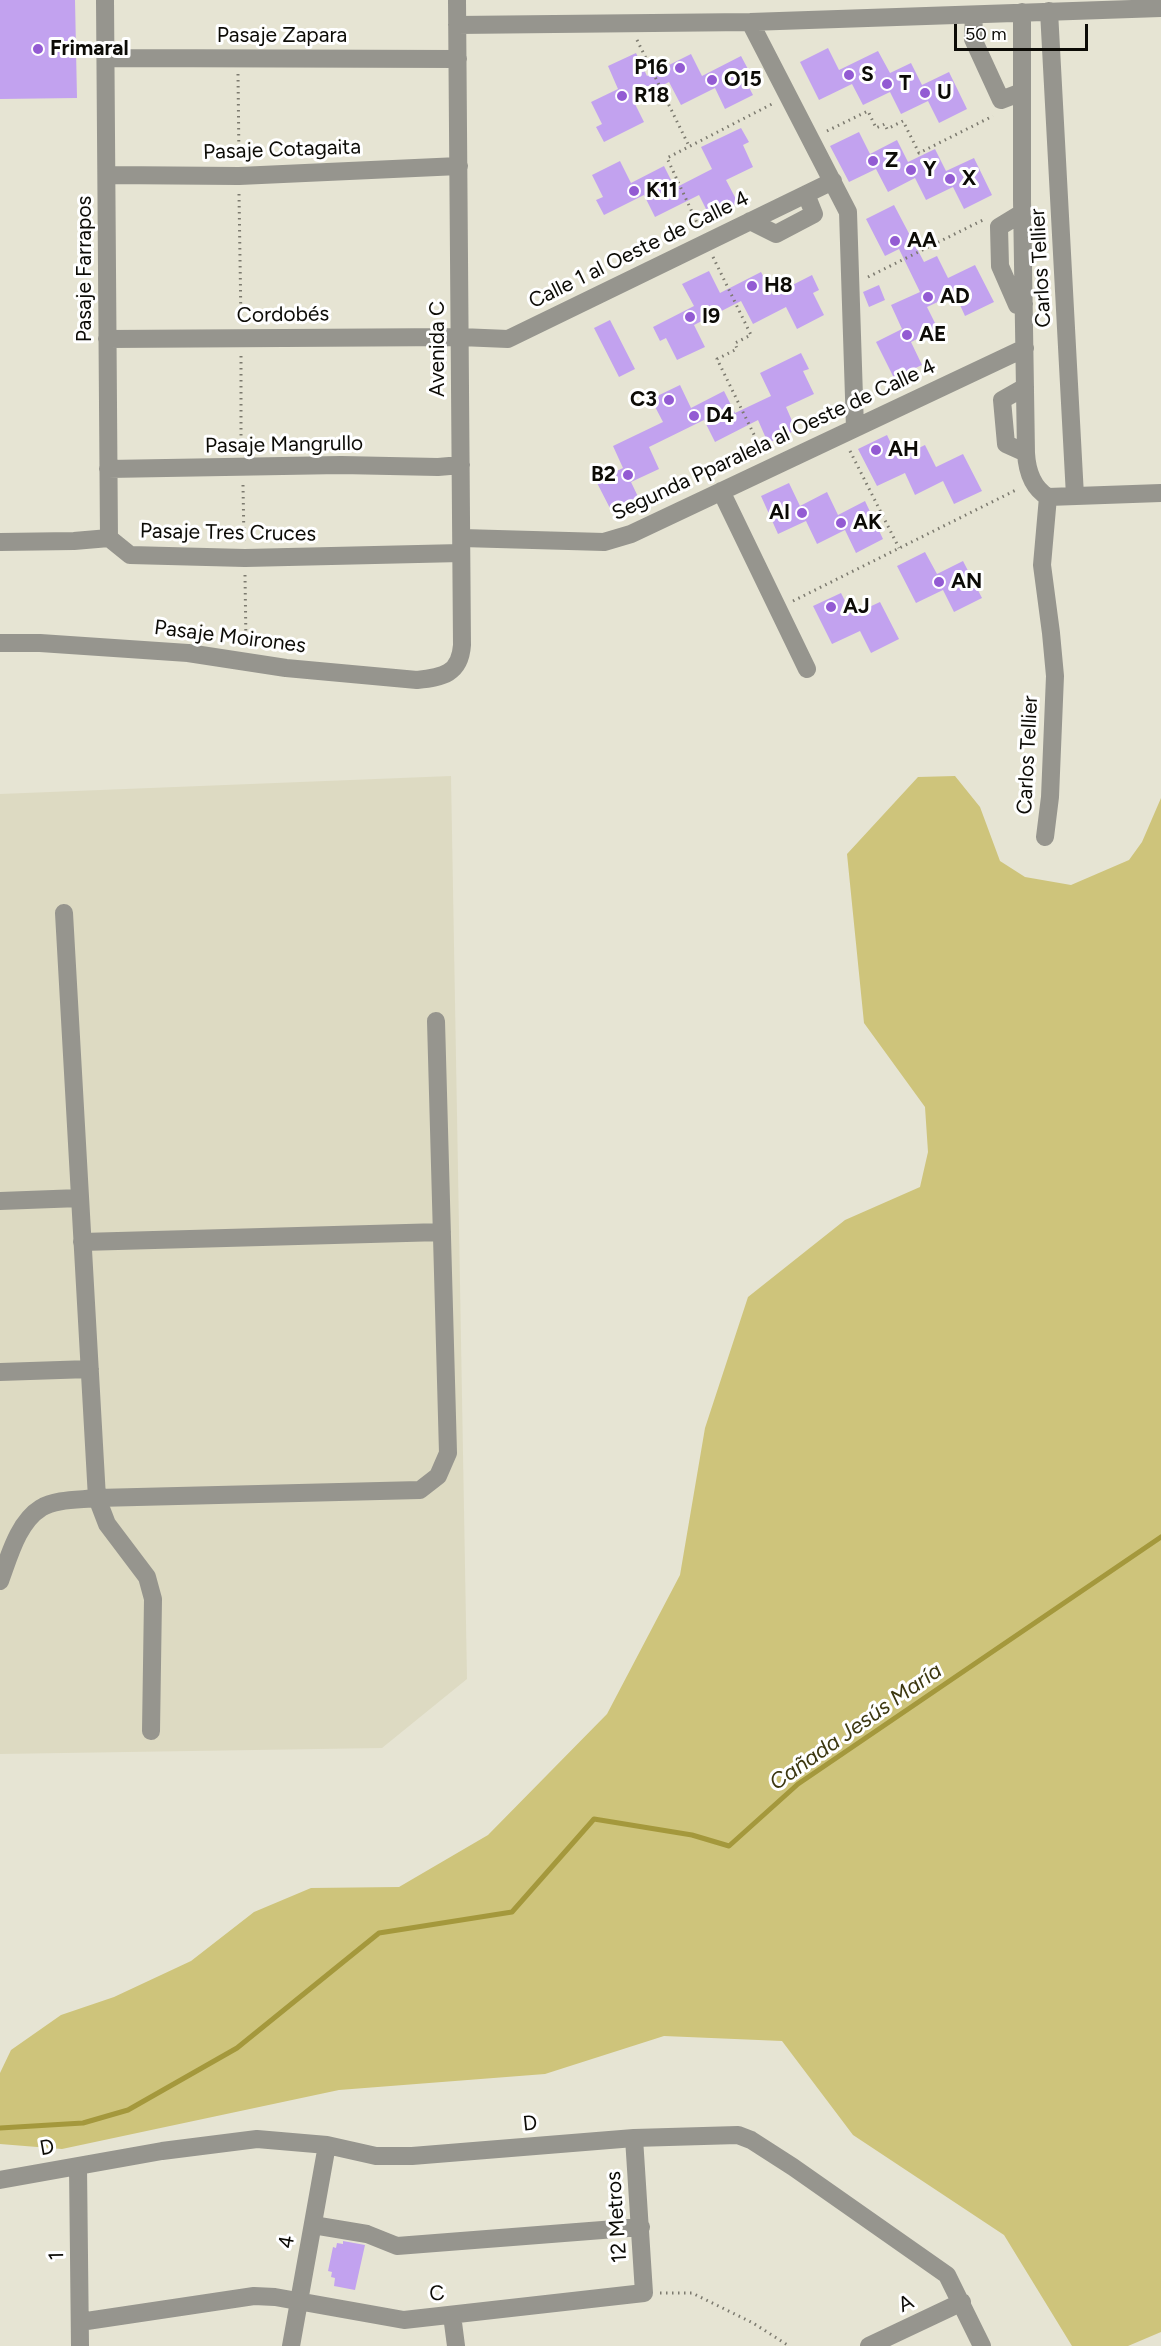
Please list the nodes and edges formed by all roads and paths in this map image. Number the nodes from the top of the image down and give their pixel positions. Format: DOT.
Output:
graph roads {
  1 [pos="105,0"];
  2 [pos="457,0"];
  3 [pos="1003,7"];
  4 [pos="1161,8"];
  5 [pos="1049,11"];
  6 [pos="1022,12"];
  7 [pos="974,15"];
  8 [pos="750,22"];
  9 [pos="628,24"];
  10 [pos="457,25"];
  11 [pos="106,58"];
  12 [pos="237,58"];
  13 [pos="458,59"];
  14 [pos="788,95"];
  15 [pos="1022,97"];
  16 [pos="811,139"];
  17 [pos="689,146"];
  18 [pos="459,166"];
  19 [pos="107,175"];
  20 [pos="239,176"];
  21 [pos="833,181"];
  22 [pos="990,216"];
  23 [pos="706,243"];
  24 [pos="851,286"];
  25 [pos="460,337"];
  26 [pos="107,339"];
  27 [pos="242,339"];
  28 [pos="1025,348"];
  29 [pos="848,431"];
  30 [pos="461,465"];
  31 [pos="243,468"];
  32 [pos="770,468"];
  33 [pos="108,470"];
  34 [pos="1034,482"];
  35 [pos="721,491"];
  36 [pos="1161,493"];
  37 [pos="1075,496"];
  38 [pos="1048,497"];
  39 [pos="109,538"];
  40 [pos="0,542"];
  41 [pos="462,546"];
  42 [pos="899,548"];
  43 [pos="245,558"];
  44 [pos="792,602"];
  45 [pos="0,643"];
  46 [pos="246,660"];
  47 [pos="807,669"];
  48 [pos="452,670"];
  49 [pos="1045,837"];
  50 [pos="64,913"];
  51 [pos="436,1021"];
  52 [pos="80,1198"];
  53 [pos="0,1201"];
  54 [pos="442,1232"];
  55 [pos="82,1242"];
  56 [pos="90,1370"];
  57 [pos="0,1372"];
  58 [pos="97,1498"];
  59 [pos="0,1581"];
  60 [pos="151,1731"];
  61 [pos="634,2138"];
  62 [pos="327,2145"];
  63 [pos="78,2166"];
  64 [pos="0,2180"];
  65 [pos="313,2225"];
  66 [pos="641,2227"];
  67 [pos="644,2293"];
  68 [pos="300,2301"];
  69 [pos="962,2302"];
  70 [pos="452,2315"];
  71 [pos="80,2322"];
  72 [pos="80,2346"];
  73 [pos="291,2346"];
  74 [pos="456,2346"];
  75 [pos="789,2346"];
  76 [pos="869,2346"];
  77 [pos="982,2346"];
  1 -- 11 [label="street, Pasaje Farrapos"];
  2 -- 10 [label="street, Avenida C"];
  3 -- 6 [label="street"];
  3 -- 7 [label="street"];
  4 -- 5 [label="street"];
  5 -- 6 [label="street"];
  5 -- 37 [label="street, Carlos Tellier"];
  6 -- 15 [label="street, Carlos Tellier"];
  7 -- 8 [label="street"];
  7 -- 15 [label="street"];
  8 -- 9 [label="street"];
  8 -- 14 [label="street"];
  9 -- 10 [label="street"];
  9 -- 17 [label="path"];
  10 -- 13 [label="street, Avenida C"];
  11 -- 12 [label="street, Pasaje Zapara"];
  11 -- 19 [label="street, Pasaje Farrapos"];
  12 -- 13 [label="street, Pasaje Zapara"];
  12 -- 20 [label="path"];
  13 -- 18 [label="street, Avenida C"];
  14 -- 16 [label="street"];
  14 -- 17 [label="path"];
  15 -- 16 [label="path"];
  15 -- 28 [label="street, Carlos Tellier"];
  16 -- 21 [label="street"];
  17 -- 23 [label="path"];
  18 -- 20 [label="street, Pasaje Cotagaita"];
  18 -- 25 [label="street, Avenida C"];
  19 -- 20 [label="street, Pasaje Cotagaita"];
  19 -- 26 [label="street, Pasaje Farrapos"];
  20 -- 27 [label="path"];
  21 -- 23 [label="street, Calle 1 al Oeste de Calle 4"];
  21 -- 24 [label="street"];
  22 -- 24 [label="path"];
  23 -- 25 [label="street, Calle 1 al Oeste de Calle 4"];
  23 -- 32 [label="path"];
  24 -- 29 [label="street"];
  25 -- 27 [label="street, Cordobés"];
  25 -- 30 [label="street, Avenida C"];
  26 -- 27 [label="street, Cordobés"];
  26 -- 33 [label="street, Pasaje Farrapos"];
  27 -- 31 [label="path"];
  28 -- 29 [label="street, Segunda Pparalela al Oeste de Calle 4"];
  28 -- 34 [label="street, Carlos Tellier"];
  29 -- 32 [label="street, Segunda Pparalela al Oeste de Calle 4"];
  29 -- 42 [label="path"];
  30 -- 31 [label="street, Pasaje Mangrullo"];
  30 -- 41 [label="street, Avenida C"];
  31 -- 33 [label="street, Pasaje Mangrullo"];
  31 -- 43 [label="path"];
  32 -- 35 [label="street, Segunda Pparalela al Oeste de Calle 4"];
  33 -- 39 [label="street, Pasaje Farrapos"];
  34 -- 38 [label="street, Carlos Tellier"];
  34 -- 42 [label="path"];
  35 -- 41 [label="street, Segunda Pparalela al Oeste de Calle 4"];
  35 -- 47 [label="street"];
  36 -- 37 [label="street"];
  37 -- 38 [label="street"];
  38 -- 49 [label="street, Carlos Tellier"];
  39 -- 40 [label="street, Pasaje Tres Cruces"];
  39 -- 43 [label="street, Pasaje Tres Cruces"];
  41 -- 43 [label="street, Pasaje Tres Cruces"];
  41 -- 48 [label="street, Avenida C"];
  42 -- 44 [label="path"];
  43 -- 46 [label="path"];
  45 -- 46 [label="street, Pasaje Moirones"];
  46 -- 48 [label="street, Pasaje Moirones"];
  50 -- 52 [label="street"];
  51 -- 54 [label="street"];
  52 -- 53 [label="street"];
  52 -- 55 [label="street"];
  54 -- 55 [label="street"];
  54 -- 58 [label="street"];
  55 -- 56 [label="street"];
  56 -- 57 [label="street"];
  56 -- 58 [label="street"];
  58 -- 59 [label="street"];
  58 -- 60 [label="street"];
  61 -- 62 [label="street, D"];
  61 -- 66 [label="street, 12 Metros"];
  61 -- 69 [label="street, D"];
  62 -- 63 [label="street, D"];
  62 -- 65 [label="street, 4"];
  63 -- 64 [label="street, D"];
  63 -- 71 [label="street, 1"];
  65 -- 66 [label="street"];
  65 -- 68 [label="street, 4"];
  66 -- 67 [label="street, 12 Metros"];
  67 -- 70 [label="street, C"];
  67 -- 75 [label="path"];
  68 -- 70 [label="street, C"];
  68 -- 71 [label="street, C"];
  68 -- 73 [label="street, 4"];
  69 -- 76 [label="street, A"];
  69 -- 77 [label="street, D"];
  70 -- 74 [label="street"];
  71 -- 72 [label="street, 1"];
}
